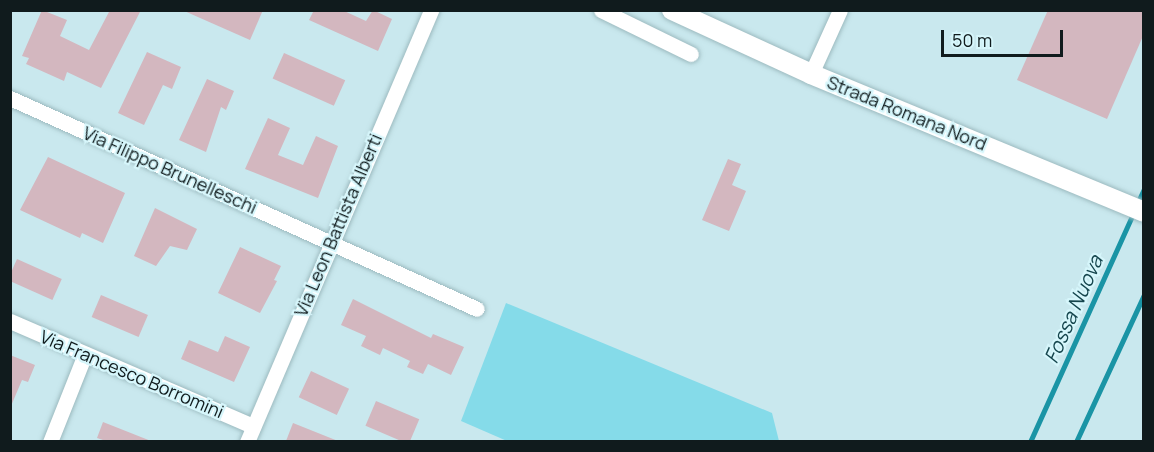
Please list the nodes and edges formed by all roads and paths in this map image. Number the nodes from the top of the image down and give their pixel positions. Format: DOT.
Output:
graph roads {
  1 [pos="431,10"];
  2 [pos="601,10"];
  3 [pos="672,10"];
  4 [pos="840,10"];
  5 [pos="691,54"];
  6 [pos="811,74"];
  7 [pos="10,98"];
  8 [pos="1143,212"];
  9 [pos="330,242"];
  10 [pos="477,309"];
  11 [pos="10,321"];
  12 [pos="85,354"];
  13 [pos="253,426"];
  14 [pos="50,441"];
  15 [pos="247,441"];
  1 -- 9 [label="street, Via Leon Battista Alberti"];
  2 -- 5 [label="street"];
  3 -- 6 [label="main road, Strada Romana Nord"];
  4 -- 6 [label="street"];
  6 -- 8 [label="main road, Strada Romana Nord"];
  7 -- 9 [label="street, Via Filippo Brunelleschi"];
  9 -- 10 [label="street, Via Filippo Brunelleschi"];
  9 -- 13 [label="street, Via Leon Battista Alberti"];
  11 -- 12 [label="street, Via Francesco Borromini"];
  12 -- 13 [label="street, Via Francesco Borromini"];
  12 -- 14 [label="street"];
  13 -- 15 [label="street, Via Leon Battista Alberti"];
}
